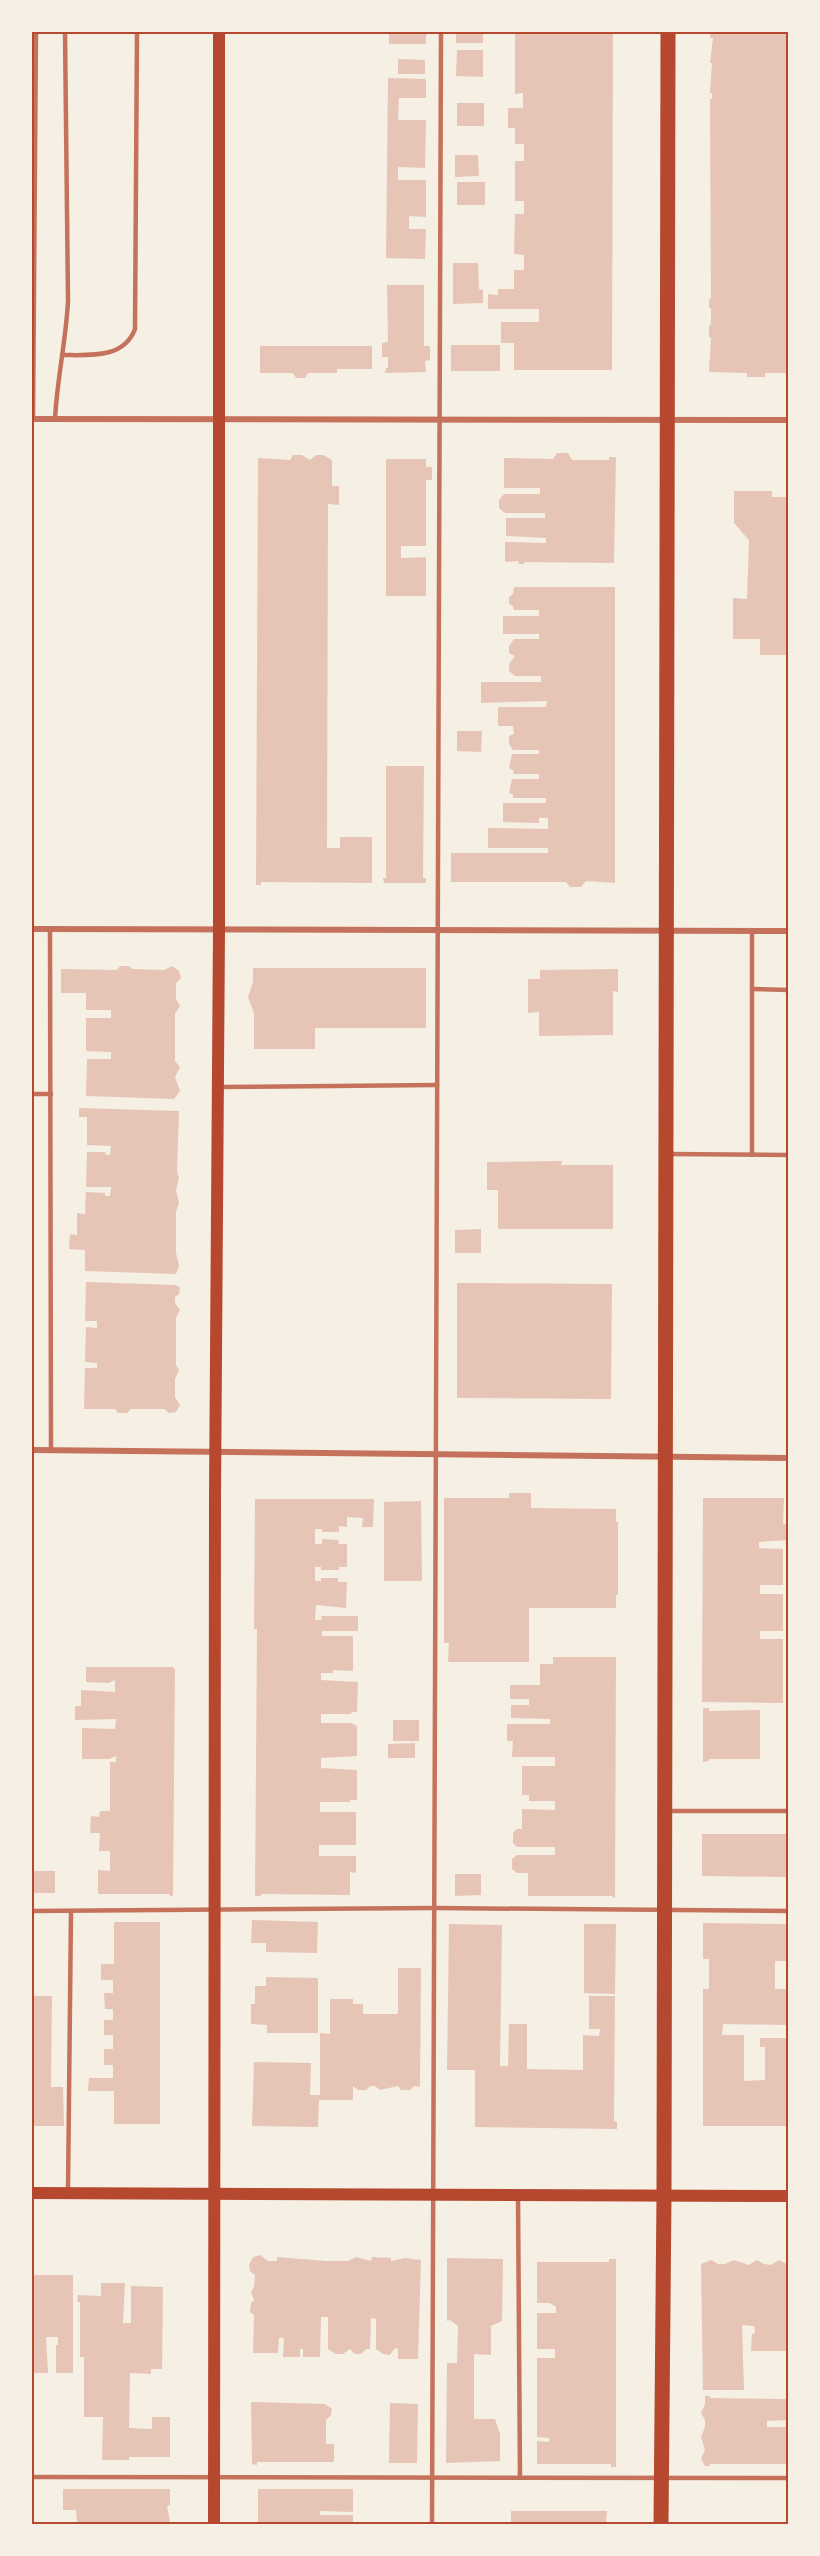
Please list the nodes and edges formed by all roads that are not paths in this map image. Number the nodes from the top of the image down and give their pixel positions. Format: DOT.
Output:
graph roads {
  1 [pos="36,32"];
  2 [pos="65,32"];
  3 [pos="137,32"];
  4 [pos="219,32"];
  5 [pos="441,32"];
  6 [pos="668,32"];
  7 [pos="62,355"];
  8 [pos="32,419"];
  9 [pos="55,419"];
  10 [pos="219,419"];
  11 [pos="440,420"];
  12 [pos="667,420"];
  13 [pos="789,420"];
  14 [pos="32,929"];
  15 [pos="50,929"];
  16 [pos="219,929"];
  17 [pos="438,930"];
  18 [pos="666,930"];
  19 [pos="752,931"];
  20 [pos="789,931"];
  21 [pos="752,989"];
  22 [pos="789,990"];
  23 [pos="437,1085"];
  24 [pos="218,1087"];
  25 [pos="32,1094"];
  26 [pos="51,1094"];
  27 [pos="665,1154"];
  28 [pos="752,1155"];
  29 [pos="789,1155"];
  30 [pos="32,1450"];
  31 [pos="51,1450"];
  32 [pos="215,1450"];
  33 [pos="436,1454"];
  34 [pos="665,1457"];
  35 [pos="789,1458"];
  36 [pos="664,1811"];
  37 [pos="789,1811"];
  38 [pos="435,1908"];
  39 [pos="216,1910"];
  40 [pos="32,1911"];
  41 [pos="71,1911"];
  42 [pos="664,1911"];
  43 [pos="789,1911"];
  44 [pos="32,2193"];
  45 [pos="68,2193"];
  46 [pos="216,2193"];
  47 [pos="434,2194"];
  48 [pos="518,2194"];
  49 [pos="664,2195"];
  50 [pos="789,2196"];
  51 [pos="32,2477"];
  52 [pos="661,2477"];
  53 [pos="432,2478"];
  54 [pos="520,2478"];
  55 [pos="789,2478"];
  56 [pos="214,2479"];
  57 [pos="214,2524"];
  58 [pos="432,2524"];
  59 [pos="661,2524"];
  1 -- 8 [label="lane"];
  2 -- 7 [label="lane"];
  3 -- 7 [label="lane"];
  4 -- 10 [label="main road"];
  5 -- 11 [label="lane"];
  6 -- 12 [label="main road"];
  7 -- 9 [label="lane"];
  8 -- 9 [label="street"];
  9 -- 10 [label="street"];
  10 -- 11 [label="street"];
  10 -- 16 [label="main road"];
  11 -- 12 [label="street"];
  11 -- 17 [label="lane"];
  12 -- 13 [label="street"];
  12 -- 18 [label="main road"];
  14 -- 15 [label="street"];
  15 -- 16 [label="street"];
  15 -- 26 [label="lane"];
  16 -- 17 [label="street"];
  16 -- 24 [label="main road"];
  17 -- 18 [label="street"];
  17 -- 23 [label="lane"];
  18 -- 19 [label="street"];
  18 -- 27 [label="main road"];
  19 -- 20 [label="street"];
  19 -- 21 [label="lane"];
  21 -- 22 [label="lane"];
  21 -- 28 [label="lane"];
  23 -- 24 [label="lane"];
  23 -- 33 [label="lane"];
  24 -- 32 [label="main road"];
  25 -- 26 [label="lane"];
  26 -- 31 [label="lane"];
  27 -- 28 [label="lane"];
  27 -- 34 [label="main road"];
  28 -- 29 [label="lane"];
  30 -- 31 [label="street"];
  31 -- 32 [label="street"];
  32 -- 33 [label="street"];
  32 -- 39 [label="main road"];
  33 -- 34 [label="street"];
  33 -- 38 [label="lane"];
  34 -- 35 [label="street"];
  34 -- 36 [label="main road"];
  36 -- 37 [label="lane"];
  36 -- 42 [label="main road"];
  38 -- 39 [label="lane"];
  38 -- 42 [label="lane"];
  38 -- 47 [label="lane"];
  39 -- 41 [label="lane"];
  39 -- 46 [label="main road"];
  40 -- 41 [label="lane"];
  41 -- 45 [label="lane"];
  42 -- 43 [label="lane"];
  42 -- 49 [label="main road"];
  44 -- 45 [label="main road"];
  45 -- 46 [label="main road"];
  46 -- 47 [label="main road"];
  46 -- 56 [label="main road"];
  47 -- 48 [label="main road"];
  47 -- 53 [label="lane"];
  48 -- 49 [label="main road"];
  48 -- 54 [label="lane"];
  49 -- 50 [label="main road"];
  49 -- 52 [label="main road"];
  51 -- 56 [label="lane"];
  52 -- 54 [label="lane"];
  52 -- 55 [label="lane"];
  52 -- 59 [label="main road"];
  53 -- 54 [label="lane"];
  53 -- 56 [label="lane"];
  53 -- 58 [label="lane"];
  56 -- 57 [label="main road"];
}
